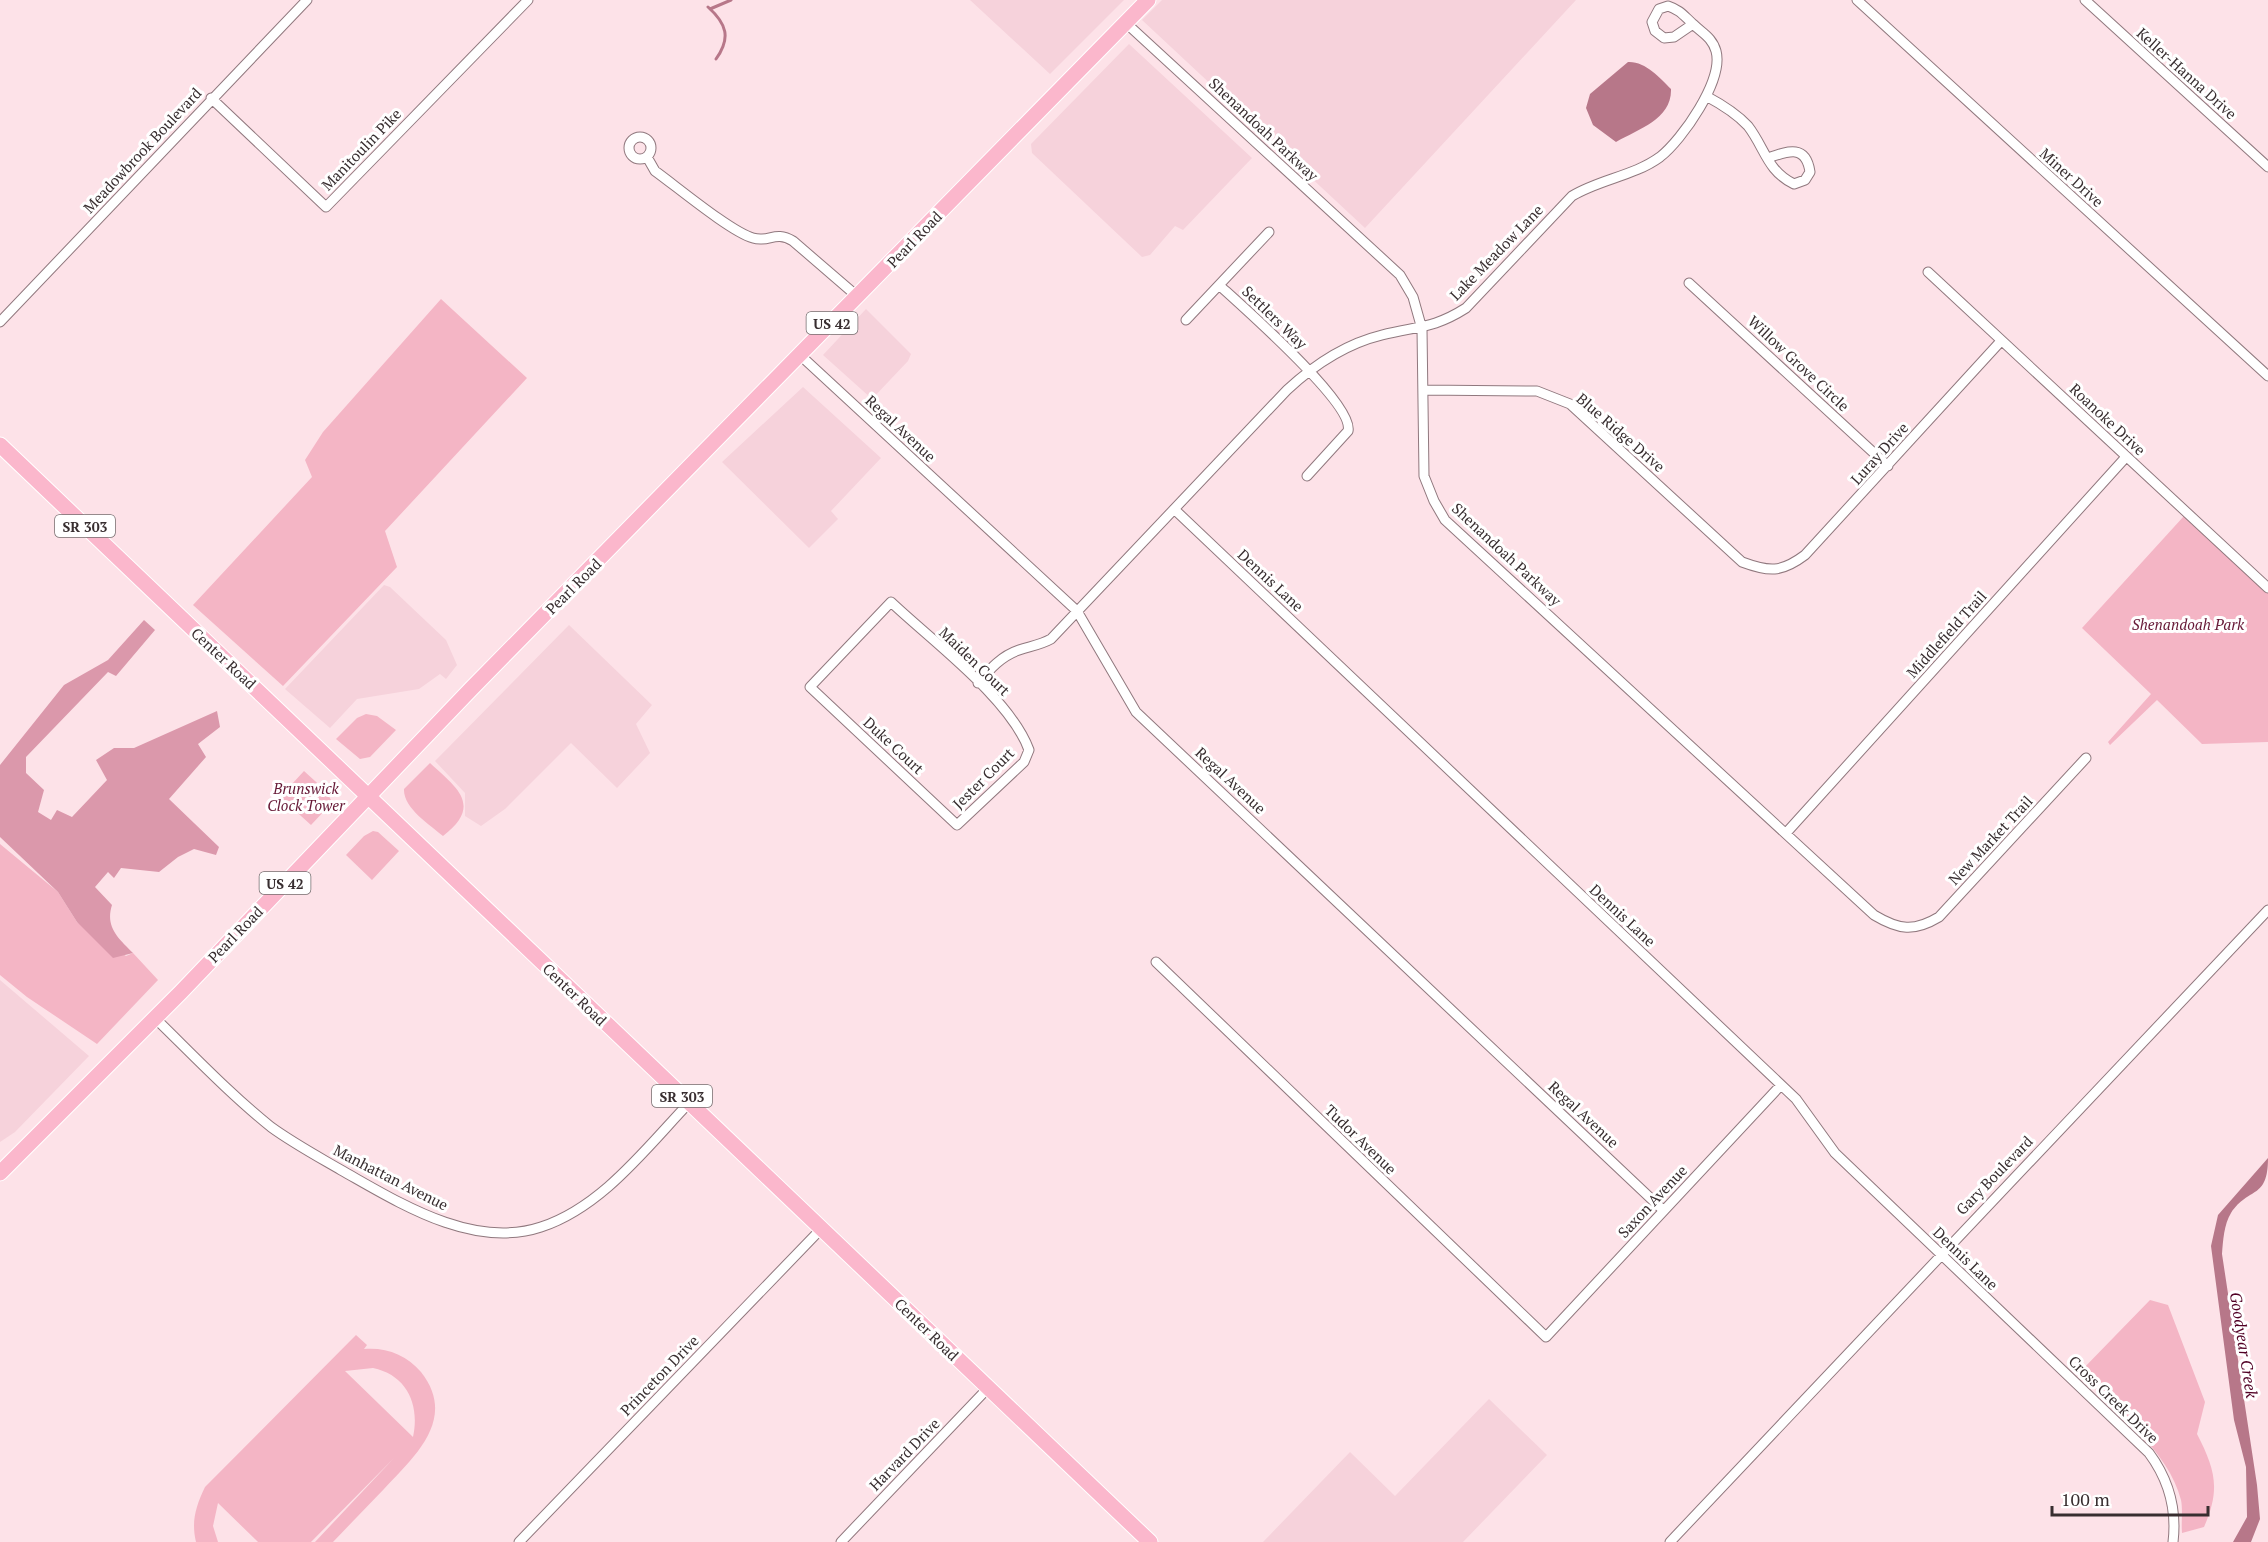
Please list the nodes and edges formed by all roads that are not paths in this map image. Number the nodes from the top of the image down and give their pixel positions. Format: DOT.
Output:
graph roads {
  1 [pos="307,0"];
  2 [pos="528,0"];
  3 [pos="1148,0"];
  4 [pos="1857,0"];
  5 [pos="2085,0"];
  6 [pos="1126,23"];
  7 [pos="1693,24"];
  8 [pos="1706,96"];
  9 [pos="211,98"];
  10 [pos="647,157"];
  11 [pos="1768,158"];
  12 [pos="2268,167"];
  13 [pos="1269,232"];
  14 [pos="1928,272"];
  15 [pos="1689,283"];
  16 [pos="1219,285"];
  17 [pos="858,297"];
  18 [pos="1186,320"];
  19 [pos="0,322"];
  20 [pos="1422,329"];
  21 [pos="2001,341"];
  22 [pos="800,355"];
  23 [pos="1309,370"];
  24 [pos="2268,376"];
  25 [pos="1423,390"];
  26 [pos="0,445"];
  27 [pos="2126,457"];
  28 [pos="1888,466"];
  29 [pos="1306,476"];
  30 [pos="1174,509"];
  31 [pos="1769,570"];
  32 [pos="2268,588"];
  33 [pos="1077,611"];
  34 [pos="978,683"];
  35 [pos="810,687"];
  36 [pos="1029,750"];
  37 [pos="2086,758"];
  38 [pos="369,796"];
  39 [pos="957,825"];
  40 [pos="1787,832"];
  41 [pos="2268,910"];
  42 [pos="1908,928"];
  43 [pos="1156,962"];
  44 [pos="154,1018"];
  45 [pos="1781,1085"];
  46 [pos="689,1103"];
  47 [pos="0,1173"];
  48 [pos="1664,1210"];
  49 [pos="821,1228"];
  50 [pos="1940,1254"];
  51 [pos="1546,1337"];
  52 [pos="2042,1351"];
  53 [pos="988,1388"];
  54 [pos="519,1542"];
  55 [pos="841,1542"];
  56 [pos="1150,1542"];
  57 [pos="1670,1542"];
  58 [pos="2173,1542"];
  1 -- 9 [label="street, Meadowbrook Boulevard"];
  2 -- 9 [label="street, Manitoulin Pike"];
  3 -- 6 [label="main road, Pearl Road / US 42"];
  4 -- 24 [label="street, Miner Drive"];
  5 -- 12 [label="street, Keller-Hanna Drive"];
  6 -- 17 [label="main road, Pearl Road / US 42"];
  6 -- 20 [label="street, Shenandoah Parkway"];
  7 -- 8 [label="street, Lake Meadow Lane"];
  8 -- 11 [label="street"];
  8 -- 20 [label="street, Lake Meadow Lane"];
  9 -- 19 [label="street, Meadowbrook Boulevard"];
  10 -- 17 [label="street"];
  11 -- 11 [label="street"];
  13 -- 16 [label="street, Settlers Way"];
  14 -- 21 [label="street, Roanoke Drive"];
  15 -- 28 [label="street, Willow Grove Circle"];
  16 -- 18 [label="street, Settlers Way"];
  16 -- 23 [label="street, Settlers Way"];
  17 -- 22 [label="main road, Pearl Road / US 42"];
  20 -- 23 [label="street, Lake Meadow Lane"];
  20 -- 25 [label="street, Shenandoah Parkway"];
  21 -- 27 [label="street, Roanoke Drive"];
  21 -- 28 [label="street, Luray Drive"];
  22 -- 33 [label="street, Regal Avenue"];
  22 -- 38 [label="main road, Pearl Road / US 42"];
  23 -- 29 [label="street, Settlers Way"];
  23 -- 30 [label="street, Lake Meadow Lane"];
  25 -- 31 [label="street, Blue Ridge Drive"];
  25 -- 40 [label="street, Shenandoah Parkway"];
  26 -- 38 [label="main road, Center Road / SR 303"];
  27 -- 32 [label="street, Roanoke Drive"];
  27 -- 40 [label="street, Middlefield Trail"];
  28 -- 31 [label="street, Luray Drive"];
  30 -- 33 [label="street, Lake Meadow Lane"];
  30 -- 45 [label="street, Dennis Lane"];
  33 -- 34 [label="street, Lake Meadow Lane"];
  33 -- 48 [label="street, Regal Avenue"];
  34 -- 35 [label="street, Maiden Court"];
  34 -- 36 [label="street, Maiden Court"];
  35 -- 39 [label="street, Duke Court"];
  36 -- 39 [label="street, Jester Court"];
  37 -- 42 [label="street, New Market Trail"];
  38 -- 44 [label="main road, Pearl Road / US 42"];
  38 -- 46 [label="main road, Center Road / SR 303"];
  40 -- 42 [label="street, Shenandoah Parkway"];
  41 -- 50 [label="street, Gary Boulevard"];
  43 -- 51 [label="street, Tudor Avenue"];
  44 -- 46 [label="street, Manhattan Avenue"];
  44 -- 47 [label="main road, Pearl Road / US 42"];
  45 -- 48 [label="street, Saxon Avenue"];
  45 -- 50 [label="street, Dennis Lane"];
  46 -- 49 [label="main road, Center Road / SR 303"];
  48 -- 51 [label="street, Saxon Avenue"];
  49 -- 53 [label="main road, Center Road / SR 303"];
  49 -- 54 [label="street, Princeton Drive"];
  50 -- 52 [label="street, Dennis Lane"];
  50 -- 57 [label="street, Gary Boulevard"];
  52 -- 58 [label="street, Cross Creek Drive"];
  53 -- 55 [label="street, Harvard Drive"];
  53 -- 56 [label="main road, Center Road / SR 303"];
}
